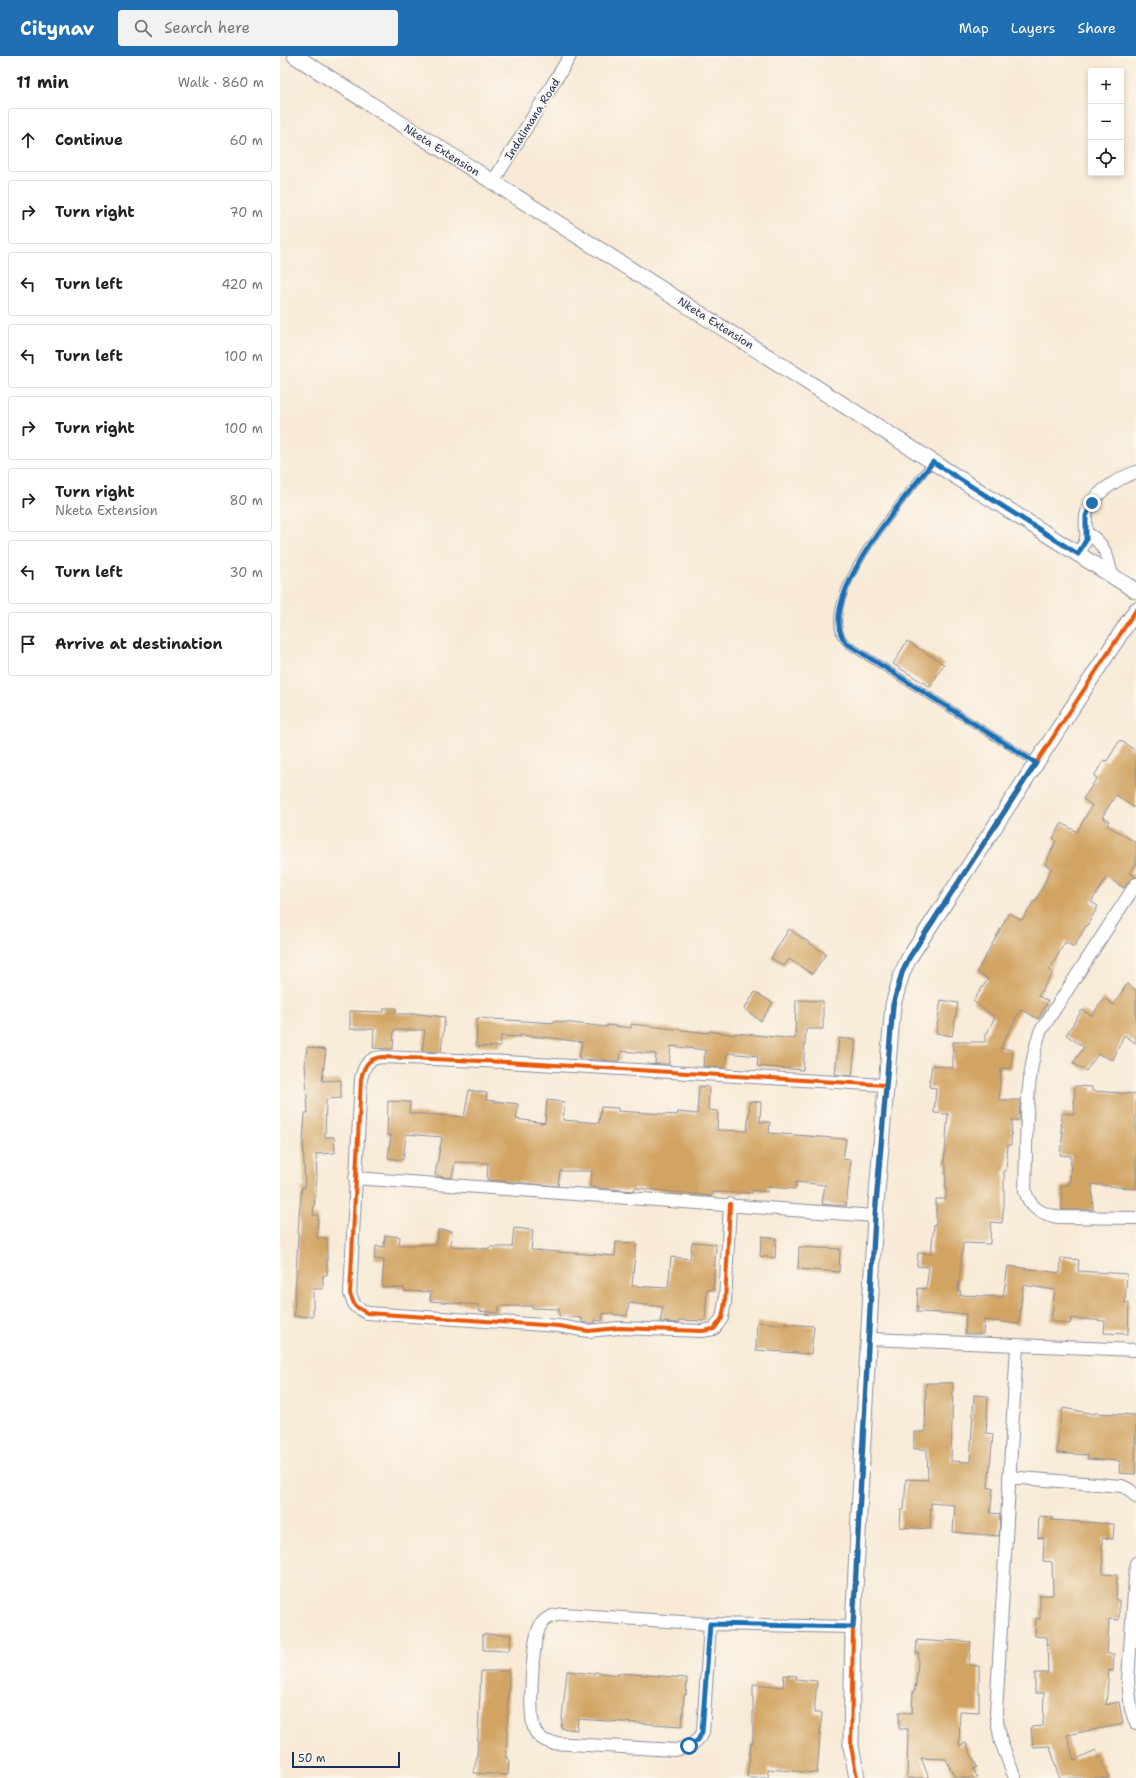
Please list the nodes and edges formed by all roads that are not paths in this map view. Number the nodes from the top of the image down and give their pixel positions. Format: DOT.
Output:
graph roads {
  1 [pos="295,56"];
  2 [pos="570,56"];
  3 [pos="493,182"];
  4 [pos="933,462"];
  5 [pos="1136,472"];
  6 [pos="1088,534"];
  7 [pos="1078,554"];
  8 [pos="1112,576"];
  9 [pos="1136,591"];
  10 [pos="1136,610"];
  11 [pos="1036,763"];
  12 [pos="1136,884"];
  13 [pos="885,1085"];
  14 [pos="355,1178"];
  15 [pos="730,1204"];
  16 [pos="875,1216"];
  17 [pos="1136,1218"];
  18 [pos="870,1339"];
  19 [pos="1017,1345"];
  20 [pos="1136,1350"];
  21 [pos="1009,1477"];
  22 [pos="1136,1497"];
  23 [pos="1136,1563"];
  24 [pos="710,1624"];
  25 [pos="853,1627"];
  26 [pos="1136,1724"];
  27 [pos="857,1778"];
  28 [pos="1015,1778"];
  1 -- 3 [label="street, Nketa Extension"];
  2 -- 3 [label="street, Indalimana Road"];
  3 -- 4 [label="street, Nketa Extension"];
  4 -- 7 [label="street, Nketa Extension"];
  4 -- 11 [label="lane"];
  5 -- 6 [label="street"];
  6 -- 7 [label="street"];
  6 -- 8 [label="street"];
  7 -- 8 [label="street, Nketa Extension"];
  8 -- 9 [label="street, Nketa Extension"];
  10 -- 11 [label="street"];
  11 -- 13 [label="street"];
  12 -- 17 [label="street"];
  13 -- 14 [label="street"];
  13 -- 16 [label="street"];
  14 -- 15 [label="street"];
  14 -- 15 [label="street"];
  15 -- 16 [label="street"];
  16 -- 18 [label="street"];
  18 -- 19 [label="street"];
  18 -- 25 [label="street"];
  19 -- 20 [label="street"];
  19 -- 21 [label="street"];
  21 -- 22 [label="street"];
  21 -- 28 [label="street"];
  23 -- 26 [label="street"];
  24 -- 24 [label="street"];
  24 -- 25 [label="street"];
  25 -- 27 [label="street"];
}
